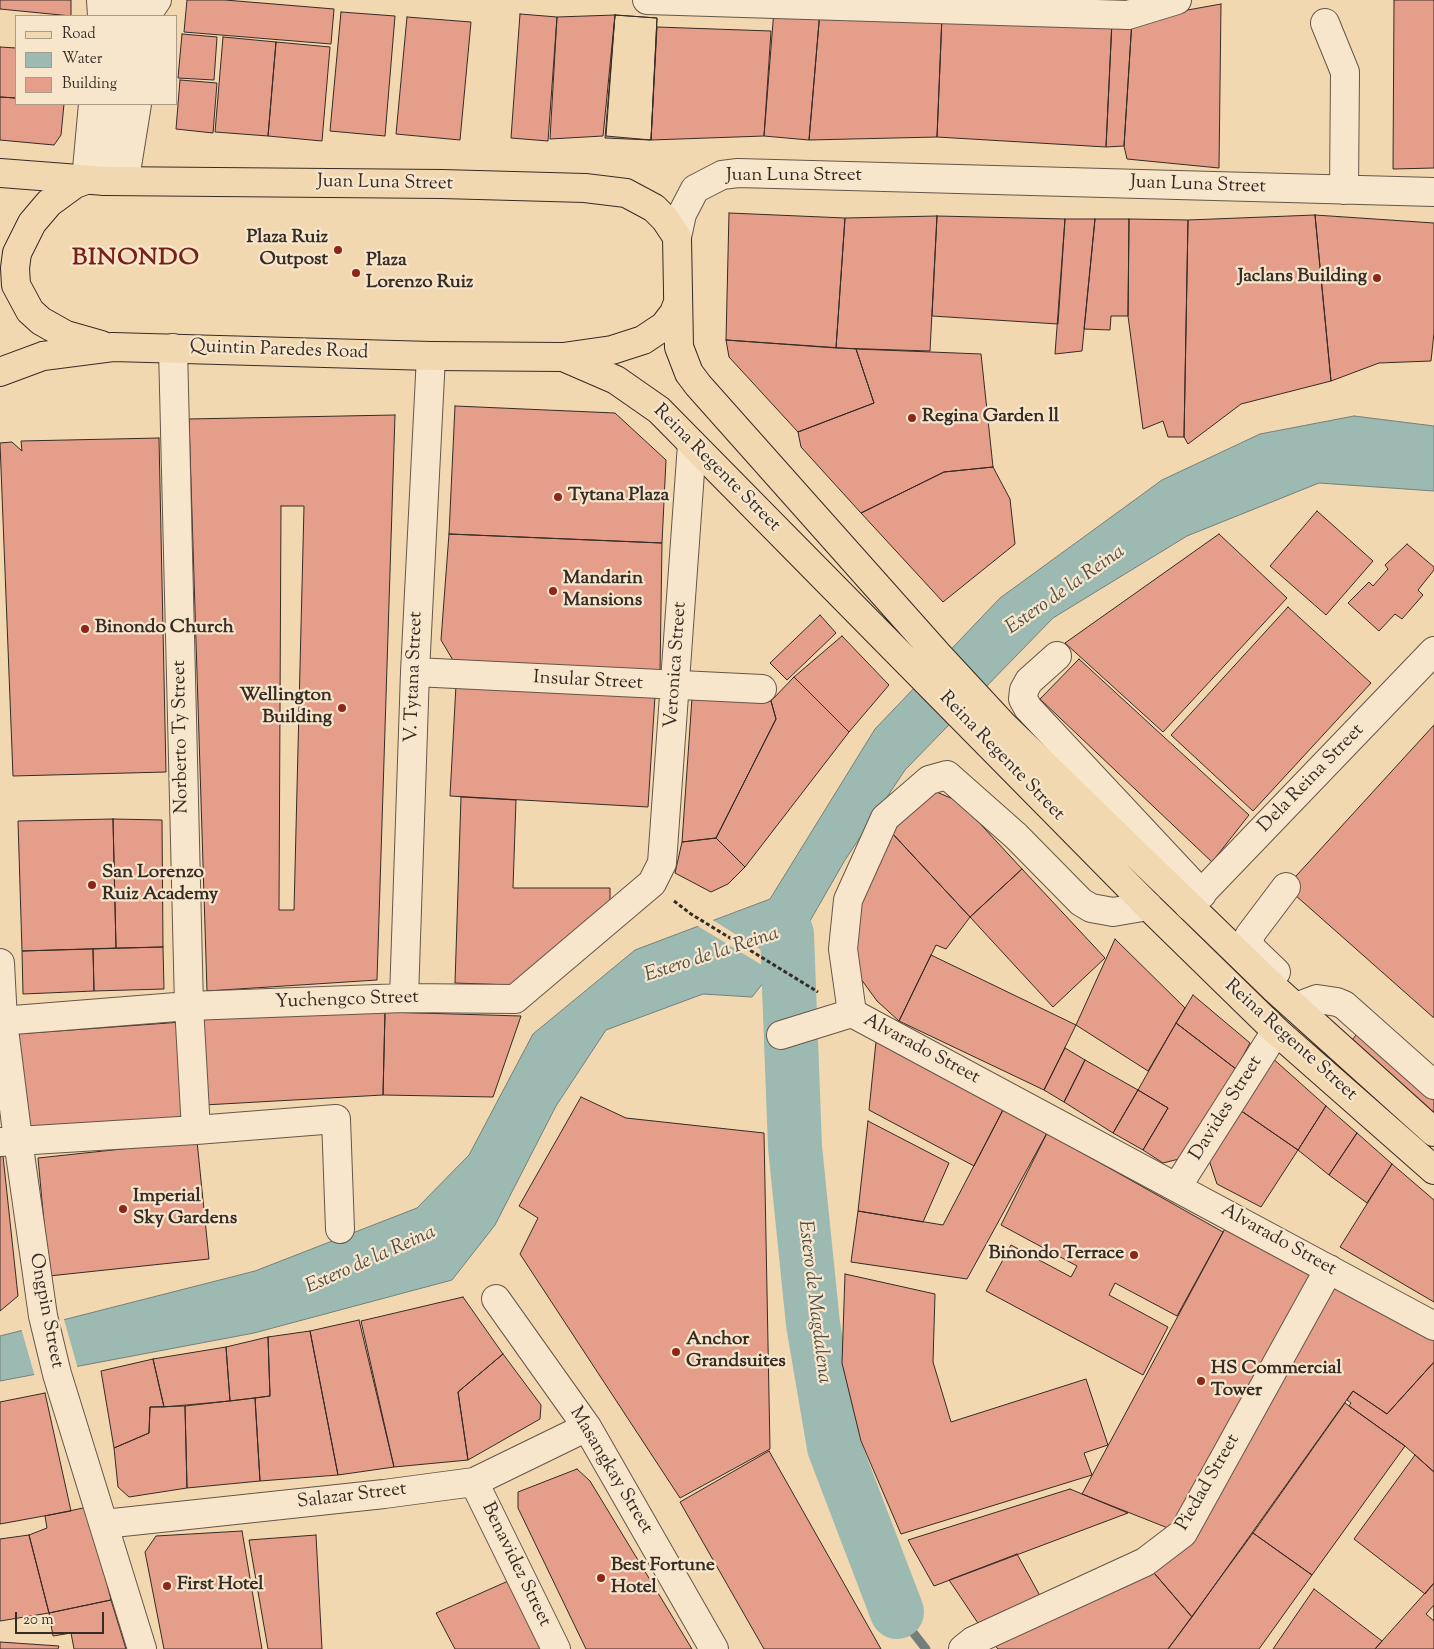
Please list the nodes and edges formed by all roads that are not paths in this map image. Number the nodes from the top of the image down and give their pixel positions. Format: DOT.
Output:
graph roads {
  1 [pos="101,0"];
  2 [pos="127,0"];
  3 [pos="158,0"];
  4 [pos="647,0"];
  5 [pos="1177,0"];
  6 [pos="102,15"];
  7 [pos="125,15"];
  8 [pos="148,15"];
  9 [pos="1325,23"];
  10 [pos="114,107"];
  11 [pos="0,173"];
  12 [pos="96,181"];
  13 [pos="1344,190"];
  14 [pos="1434,192"];
  15 [pos="677,237"];
  16 [pos="677,305"];
  17 [pos="113,348"];
  18 [pos="173,348"];
  19 [pos="431,356"];
  20 [pos="562,357"];
  21 [pos="1,372"];
  22 [pos="692,444"];
  23 [pos="1434,650"];
  24 [pos="1057,656"];
  25 [pos="931,666"];
  26 [pos="415,672"];
  27 [pos="676,686"];
  28 [pos="762,689"];
  29 [pos="994,733"];
  30 [pos="652,883"];
  31 [pos="1286,886"];
  32 [pos="1196,900"];
  33 [pos="1148,906"];
  34 [pos="0,963"];
  35 [pos="404,998"];
  36 [pos="189,1006"];
  37 [pos="1300,1007"];
  38 [pos="852,1013"];
  39 [pos="2,1021"];
  40 [pos="1276,1030"];
  41 [pos="781,1035"];
  42 [pos="1434,1085"];
  43 [pos="196,1130"];
  44 [pos="1434,1132"];
  45 [pos="9,1141"];
  46 [pos="1434,1170"];
  47 [pos="1177,1187"];
  48 [pos="340,1229"];
  49 [pos="1329,1269"];
  50 [pos="496,1298"];
  51 [pos="1434,1326"];
  52 [pos="587,1427"];
  53 [pos="474,1482"];
  54 [pos="104,1524"];
  55 [pos="968,1645"];
  56 [pos="142,1649"];
  57 [pos="556,1649"];
  58 [pos="714,1649"];
  1 -- 6 [label="street"];
  2 -- 7 [label="street"];
  3 -- 8 [label="street"];
  4 -- 5 [label="street"];
  9 -- 13 [label="street"];
  10 -- 12 [label="street"];
  11 -- 12 [label="main road, Juan Luna Street"];
  12 -- 15 [label="main road, Juan Luna Street"];
  12 -- 17 [label="main road"];
  13 -- 14 [label="street, Juan Luna Street"];
  13 -- 15 [label="street, Juan Luna Street"];
  15 -- 16 [label="main road"];
  16 -- 20 [label="main road"];
  16 -- 25 [label="main road, Reina Regente Street"];
  17 -- 18 [label="main road, Quintin Paredes Road"];
  17 -- 21 [label="main road, Quintin Paredes Road"];
  18 -- 19 [label="main road, Quintin Paredes Road"];
  18 -- 36 [label="street, Norberto Ty Street"];
  19 -- 20 [label="main road, Quintin Paredes Road"];
  19 -- 26 [label="street, V. Tytana Street"];
  20 -- 22 [label="main road, Reina Regente Street"];
  22 -- 25 [label="main road, Reina Regente Street"];
  22 -- 27 [label="street, Veronica Street"];
  23 -- 32 [label="street, Dela Reina Street"];
  24 -- 32 [label="street"];
  25 -- 29 [label="main road, Reina Regente Street"];
  26 -- 27 [label="street, Insular Street"];
  26 -- 35 [label="street, V. Tytana Street"];
  27 -- 28 [label="street, Insular Street"];
  27 -- 30 [label="street, Veronica Street"];
  29 -- 32 [label="main road, Reina Regente Street"];
  29 -- 33 [label="main road, Reina Regente Street"];
  30 -- 35 [label="street, Yuchengco Street"];
  31 -- 37 [label="street"];
  32 -- 37 [label="main road, Reina Regente Street"];
  33 -- 38 [label="street, Alvarado Street"];
  33 -- 40 [label="main road, Reina Regente Street"];
  34 -- 39 [label="street, Ongpin Street"];
  35 -- 36 [label="street, Yuchengco Street"];
  36 -- 39 [label="street, Yuchengco Street"];
  36 -- 43 [label="street, Norberto Ty Street"];
  37 -- 42 [label="street"];
  37 -- 44 [label="main road, Reina Regente Street"];
  38 -- 41 [label="street"];
  38 -- 47 [label="street, Alvarado Street"];
  39 -- 45 [label="street, Ongpin Street"];
  40 -- 46 [label="main road, Reina Regente Street"];
  40 -- 47 [label="street, Davides Street"];
  43 -- 45 [label="street"];
  43 -- 48 [label="street"];
  45 -- 54 [label="street, Ongpin Street"];
  47 -- 49 [label="street, Alvarado Street"];
  49 -- 51 [label="street, Alvarado Street"];
  49 -- 55 [label="street, Piedad Street"];
  50 -- 52 [label="street, Masangkay Street"];
  52 -- 53 [label="street, Salazar Street"];
  52 -- 58 [label="street, Masangkay Street"];
  53 -- 54 [label="street, Salazar Street"];
  53 -- 57 [label="street, Benavidez Street"];
  54 -- 56 [label="street, Ongpin Street"];
}
